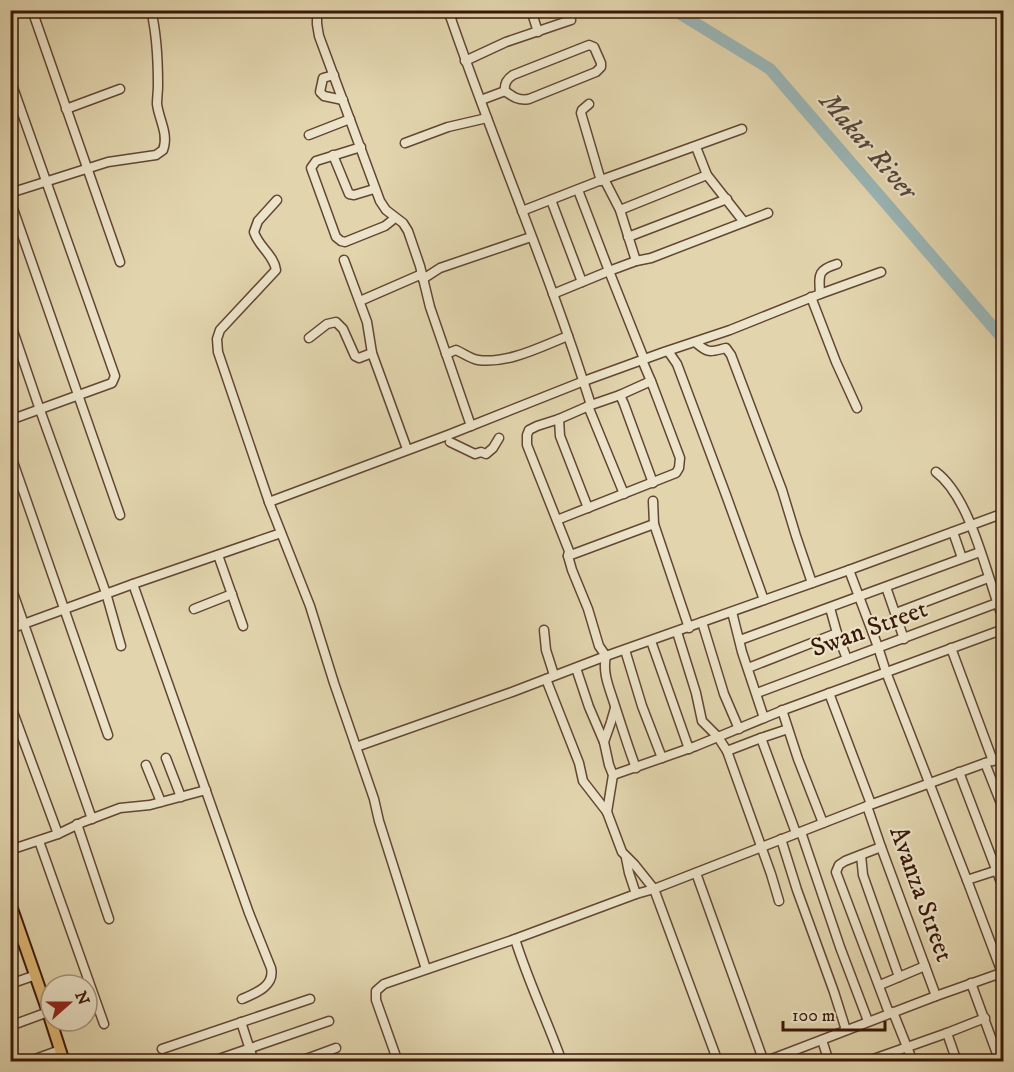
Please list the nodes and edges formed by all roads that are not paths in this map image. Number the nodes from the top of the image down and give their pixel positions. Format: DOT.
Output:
graph roads {
  1 [pos="32,10"];
  2 [pos="151,10"];
  3 [pos="317,10"];
  4 [pos="465,10"];
  5 [pos="531,10"];
  6 [pos="449,13"];
  7 [pos="572,20"];
  8 [pos="538,32"];
  9 [pos="465,61"];
  10 [pos="334,75"];
  11 [pos="10,79"];
  12 [pos="120,89"];
  13 [pos="505,91"];
  14 [pos="343,100"];
  15 [pos="481,100"];
  16 [pos="589,104"];
  17 [pos="66,109"];
  18 [pos="487,118"];
  19 [pos="350,119"];
  20 [pos="742,129"];
  21 [pos="309,135"];
  22 [pos="405,143"];
  23 [pos="360,147"];
  24 [pos="696,147"];
  25 [pos="333,155"];
  26 [pos="87,169"];
  27 [pos="707,174"];
  28 [pos="602,180"];
  29 [pos="47,181"];
  30 [pos="374,189"];
  31 [pos="578,190"];
  32 [pos="10,193"];
  33 [pos="727,199"];
  34 [pos="10,200"];
  35 [pos="277,200"];
  36 [pos="551,200"];
  37 [pos="620,210"];
  38 [pos="522,211"];
  39 [pos="768,213"];
  40 [pos="395,218"];
  41 [pos="744,222"];
  42 [pos="531,237"];
  43 [pos="628,237"];
  44 [pos="344,260"];
  45 [pos="636,261"];
  46 [pos="120,262"];
  47 [pos="837,264"];
  48 [pos="609,271"];
  49 [pos="881,272"];
  50 [pos="423,276"];
  51 [pos="582,282"];
  52 [pos="553,294"];
  53 [pos="815,296"];
  54 [pos="360,301"];
  55 [pos="10,322"];
  56 [pos="730,330"];
  57 [pos="567,336"];
  58 [pos="309,338"];
  59 [pos="695,342"];
  60 [pos="726,348"];
  61 [pos="668,351"];
  62 [pos="372,353"];
  63 [pos="446,354"];
  64 [pos="643,359"];
  65 [pos="584,381"];
  66 [pos="651,381"];
  67 [pos="79,395"];
  68 [pos="620,395"];
  69 [pos="590,405"];
  70 [pos="857,408"];
  71 [pos="40,410"];
  72 [pos="559,419"];
  73 [pos="10,420"];
  74 [pos="471,426"];
  75 [pos="499,438"];
  76 [pos="450,442"];
  77 [pos="407,450"];
  78 [pos="10,453"];
  79 [pos="936,472"];
  80 [pos="652,483"];
  81 [pos="624,494"];
  82 [pos="653,501"];
  83 [pos="269,502"];
  84 [pos="588,508"];
  85 [pos="1001,514"];
  86 [pos="120,515"];
  87 [pos="557,520"];
  88 [pos="654,524"];
  89 [pos="971,525"];
  90 [pos="1004,526"];
  91 [pos="953,532"];
  92 [pos="281,533"];
  93 [pos="980,552"];
  94 [pos="218,555"];
  95 [pos="568,556"];
  96 [pos="962,558"];
  97 [pos="849,570"];
  98 [pos="988,578"];
  99 [pos="812,583"];
  100 [pos="10,584"];
  101 [pos="133,584"];
  102 [pos="886,587"];
  103 [pos="106,593"];
  104 [pos="232,594"];
  105 [pos="860,597"];
  106 [pos="764,600"];
  107 [pos="997,603"];
  108 [pos="830,608"];
  109 [pos="65,609"];
  110 [pos="194,609"];
  111 [pos="732,612"];
  112 [pos="896,613"];
  113 [pos="1004,621"];
  114 [pos="702,622"];
  115 [pos="24,624"];
  116 [pos="243,626"];
  117 [pos="688,628"];
  118 [pos="10,629"];
  119 [pos="1004,629"];
  120 [pos="544,630"];
  121 [pos="676,632"];
  122 [pos="837,633"];
  123 [pos="904,639"];
  124 [pos="740,640"];
  125 [pos="651,641"];
  126 [pos="121,646"];
  127 [pos="879,647"];
  128 [pos="951,648"];
  129 [pos="625,650"];
  130 [pos="606,656"];
  131 [pos="847,658"];
  132 [pos="576,668"];
  133 [pos="748,668"];
  134 [pos="886,672"];
  135 [pos="550,677"];
  136 [pos="756,693"];
  137 [pos="829,693"];
  138 [pos="10,704"];
  139 [pos="615,705"];
  140 [pos="782,710"];
  141 [pos="764,718"];
  142 [pos="739,729"];
  143 [pos="788,729"];
  144 [pos="108,735"];
  145 [pos="718,738"];
  146 [pos="761,738"];
  147 [pos="604,742"];
  148 [pos="356,747"];
  149 [pos="689,749"];
  150 [pos="727,751"];
  151 [pos="662,758"];
  152 [pos="1004,758"];
  153 [pos="166,759"];
  154 [pos="989,762"];
  155 [pos="146,765"];
  156 [pos="636,768"];
  157 [pos="959,772"];
  158 [pos="613,775"];
  159 [pos="929,783"];
  160 [pos="206,790"];
  161 [pos="181,797"];
  162 [pos="161,802"];
  163 [pos="869,805"];
  164 [pos="1004,811"];
  165 [pos="608,812"];
  166 [pos="92,819"];
  167 [pos="823,823"];
  168 [pos="77,825"];
  169 [pos="799,832"];
  170 [pos="58,834"];
  171 [pos="781,839"];
  172 [pos="39,840"];
  173 [pos="881,847"];
  174 [pos="762,848"];
  175 [pos="10,850"];
  176 [pos="861,855"];
  177 [pos="626,857"];
  178 [pos="1000,869"];
  179 [pos="696,873"];
  180 [pos="967,880"];
  181 [pos="654,889"];
  182 [pos="1004,890"];
  183 [pos="636,894"];
  184 [pos="779,901"];
  185 [pos="10,903"];
  186 [pos="109,919"];
  187 [pos="22,937"];
  188 [pos="515,939"];
  189 [pos="10,941"];
  190 [pos="925,966"];
  191 [pos="426,969"];
  192 [pos="1003,974"];
  193 [pos="36,975"];
  194 [pos="899,976"];
  195 [pos="971,983"];
  196 [pos="10,984"];
  197 [pos="39,984"];
  198 [pos="880,985"];
  199 [pos="936,996"];
  200 [pos="242,999"];
  201 [pos="310,999"];
  202 [pos="891,1013"];
  203 [pos="39,1015"];
  204 [pos="985,1018"];
  205 [pos="329,1021"];
  206 [pos="868,1021"];
  207 [pos="241,1022"];
  208 [pos="104,1024"];
  209 [pos="10,1026"];
  210 [pos="846,1030"];
  211 [pos="55,1033"];
  212 [pos="947,1033"];
  213 [pos="822,1040"];
  214 [pos="249,1047"];
  215 [pos="907,1047"];
  216 [pos="336,1048"];
  217 [pos="162,1049"];
  218 [pos="60,1050"];
  219 [pos="875,1060"];
  220 [pos="767,1061"];
  221 [pos="27,1062"];
  222 [pos="64,1062"];
  223 [pos="210,1062"];
  224 [pos="254,1062"];
  225 [pos="298,1062"];
  226 [pos="398,1062"];
  227 [pos="562,1062"];
  228 [pos="718,1062"];
  229 [pos="829,1062"];
  230 [pos="865,1062"];
  231 [pos="913,1062"];
  232 [pos="957,1062"];
  233 [pos="1000,1062"];
  1 -- 17 [label="street"];
  2 -- 26 [label="street"];
  3 -- 10 [label="street"];
  4 -- 6 [label="street"];
  5 -- 8 [label="street"];
  6 -- 9 [label="street"];
  7 -- 8 [label="street"];
  8 -- 9 [label="street"];
  9 -- 15 [label="street"];
  10 -- 14 [label="street"];
  10 -- 14 [label="street"];
  11 -- 29 [label="street"];
  12 -- 17 [label="street"];
  13 -- 13 [label="street"];
  13 -- 15 [label="street"];
  14 -- 19 [label="street"];
  15 -- 18 [label="street"];
  16 -- 28 [label="street"];
  17 -- 26 [label="street"];
  18 -- 22 [label="street"];
  18 -- 38 [label="street"];
  19 -- 21 [label="street"];
  19 -- 23 [label="street"];
  20 -- 24 [label="street"];
  23 -- 25 [label="street"];
  23 -- 30 [label="street"];
  24 -- 27 [label="street"];
  24 -- 28 [label="street"];
  25 -- 30 [label="street"];
  25 -- 40 [label="street"];
  26 -- 29 [label="street"];
  26 -- 46 [label="street"];
  27 -- 33 [label="street"];
  27 -- 37 [label="street"];
  28 -- 31 [label="street"];
  28 -- 37 [label="street"];
  29 -- 32 [label="street"];
  29 -- 67 [label="street"];
  30 -- 40 [label="street"];
  31 -- 36 [label="street"];
  31 -- 48 [label="street"];
  33 -- 41 [label="street"];
  33 -- 43 [label="street"];
  34 -- 67 [label="street"];
  35 -- 83 [label="street"];
  36 -- 38 [label="street"];
  36 -- 51 [label="street"];
  37 -- 43 [label="street"];
  38 -- 42 [label="street"];
  39 -- 41 [label="street"];
  40 -- 50 [label="street"];
  41 -- 45 [label="street"];
  42 -- 50 [label="street"];
  42 -- 52 [label="street"];
  43 -- 45 [label="street"];
  44 -- 54 [label="street"];
  45 -- 48 [label="street"];
  47 -- 53 [label="street"];
  48 -- 51 [label="street"];
  48 -- 64 [label="street"];
  49 -- 53 [label="street"];
  50 -- 54 [label="street"];
  50 -- 63 [label="street"];
  51 -- 52 [label="street"];
  52 -- 57 [label="street"];
  53 -- 56 [label="street"];
  53 -- 70 [label="street"];
  54 -- 62 [label="street"];
  55 -- 71 [label="street"];
  56 -- 59 [label="street"];
  56 -- 60 [label="street"];
  57 -- 63 [label="street"];
  57 -- 65 [label="street"];
  58 -- 62 [label="street"];
  59 -- 60 [label="street"];
  59 -- 61 [label="street"];
  60 -- 99 [label="street"];
  61 -- 64 [label="street"];
  61 -- 106 [label="street"];
  62 -- 77 [label="street"];
  63 -- 74 [label="street"];
  64 -- 65 [label="street"];
  64 -- 66 [label="street"];
  65 -- 69 [label="street"];
  65 -- 74 [label="street"];
  66 -- 68 [label="street"];
  66 -- 80 [label="street"];
  67 -- 71 [label="street"];
  67 -- 86 [label="street"];
  68 -- 69 [label="street"];
  68 -- 80 [label="street"];
  69 -- 72 [label="street"];
  69 -- 81 [label="street"];
  71 -- 73 [label="street"];
  71 -- 103 [label="street"];
  72 -- 84 [label="street"];
  72 -- 87 [label="street"];
  74 -- 77 [label="street"];
  75 -- 76 [label="street"];
  77 -- 83 [label="street"];
  78 -- 109 [label="street"];
  79 -- 89 [label="street"];
  80 -- 81 [label="street"];
  81 -- 84 [label="street"];
  82 -- 88 [label="street"];
  83 -- 92 [label="street"];
  84 -- 87 [label="street"];
  85 -- 89 [label="street"];
  85 -- 90 [label="street"];
  87 -- 95 [label="street"];
  88 -- 95 [label="street"];
  88 -- 117 [label="street"];
  89 -- 91 [label="street"];
  89 -- 93 [label="street"];
  91 -- 96 [label="street"];
  91 -- 97 [label="street"];
  92 -- 94 [label="street"];
  92 -- 148 [label="street"];
  93 -- 96 [label="street"];
  93 -- 98 [label="street"];
  94 -- 101 [label="street"];
  94 -- 104 [label="street"];
  95 -- 130 [label="street"];
  96 -- 102 [label="street"];
  97 -- 99 [label="street"];
  97 -- 105 [label="street"];
  98 -- 107 [label="street"];
  98 -- 112 [label="street"];
  99 -- 106 [label="street"];
  100 -- 115 [label="street"];
  101 -- 103 [label="street"];
  101 -- 160 [label="street"];
  102 -- 105 [label="street"];
  102 -- 112 [label="street"];
  103 -- 109 [label="street"];
  103 -- 126 [label="street"];
  104 -- 110 [label="street"];
  104 -- 116 [label="street"];
  105 -- 108 [label="street"];
  105 -- 127 [label="street"];
  106 -- 111 [label="street"];
  107 -- 113 [label="street"];
  107 -- 123 [label="street, Swan Street"];
  108 -- 122 [label="street"];
  108 -- 124 [label="street"];
  109 -- 115 [label="street"];
  109 -- 144 [label="street"];
  111 -- 114 [label="street"];
  111 -- 124 [label="street"];
  112 -- 123 [label="street"];
  114 -- 117 [label="street"];
  114 -- 142 [label="street"];
  115 -- 118 [label="street"];
  115 -- 166 [label="street"];
  117 -- 121 [label="street"];
  119 -- 128 [label="street"];
  120 -- 135 [label="street"];
  121 -- 125 [label="street"];
  121 -- 145 [label="street"];
  122 -- 131 [label="street"];
  122 -- 133 [label="street"];
  123 -- 127 [label="street, Swan Street"];
  124 -- 133 [label="street"];
  125 -- 129 [label="street"];
  125 -- 149 [label="street"];
  127 -- 131 [label="street, Swan Street"];
  127 -- 134 [label="street"];
  128 -- 134 [label="street"];
  128 -- 154 [label="street"];
  129 -- 130 [label="street"];
  129 -- 151 [label="street"];
  130 -- 132 [label="street"];
  130 -- 139 [label="street"];
  131 -- 136 [label="street, Swan Street"];
  132 -- 135 [label="street"];
  132 -- 147 [label="street"];
  133 -- 136 [label="street"];
  134 -- 137 [label="street"];
  134 -- 159 [label="street"];
  135 -- 148 [label="street"];
  135 -- 165 [label="street"];
  136 -- 141 [label="street"];
  137 -- 140 [label="street"];
  137 -- 163 [label="street, Avanza Street"];
  138 -- 170 [label="street"];
  139 -- 147 [label="street"];
  139 -- 156 [label="street"];
  140 -- 141 [label="street"];
  140 -- 143 [label="street"];
  141 -- 142 [label="street"];
  142 -- 145 [label="street"];
  143 -- 146 [label="street"];
  143 -- 167 [label="street"];
  145 -- 149 [label="street"];
  145 -- 150 [label="street"];
  146 -- 150 [label="street"];
  146 -- 169 [label="street"];
  147 -- 158 [label="street"];
  148 -- 191 [label="street"];
  149 -- 151 [label="street"];
  150 -- 174 [label="street"];
  151 -- 156 [label="street"];
  152 -- 154 [label="street"];
  153 -- 161 [label="street"];
  154 -- 157 [label="street"];
  154 -- 164 [label="street"];
  155 -- 162 [label="street"];
  156 -- 158 [label="street"];
  157 -- 159 [label="street"];
  157 -- 178 [label="street"];
  158 -- 165 [label="street"];
  159 -- 163 [label="street"];
  159 -- 180 [label="street"];
  160 -- 161 [label="street"];
  160 -- 200 [label="street"];
  161 -- 162 [label="street"];
  162 -- 166 [label="street"];
  163 -- 167 [label="street"];
  163 -- 173 [label="street, Avanza Street"];
  165 -- 177 [label="street"];
  166 -- 168 [label="street"];
  167 -- 169 [label="street"];
  168 -- 170 [label="street"];
  168 -- 186 [label="street"];
  169 -- 171 [label="street"];
  169 -- 206 [label="street"];
  170 -- 172 [label="street"];
  171 -- 174 [label="street"];
  171 -- 210 [label="street"];
  172 -- 175 [label="street"];
  172 -- 208 [label="street"];
  173 -- 176 [label="street"];
  173 -- 190 [label="street, Avanza Street"];
  174 -- 179 [label="street"];
  174 -- 184 [label="street"];
  176 -- 194 [label="street"];
  176 -- 198 [label="street"];
  177 -- 181 [label="street"];
  177 -- 183 [label="street"];
  178 -- 180 [label="street"];
  178 -- 182 [label="street"];
  179 -- 181 [label="street"];
  179 -- 220 [label="street"];
  180 -- 192 [label="street"];
  181 -- 183 [label="street"];
  181 -- 228 [label="street"];
  183 -- 188 [label="street"];
  185 -- 187 [label="main road"];
  187 -- 189 [label="street"];
  187 -- 193 [label="main road"];
  188 -- 191 [label="street"];
  188 -- 227 [label="street"];
  190 -- 194 [label="street"];
  190 -- 199 [label="street, Avanza Street"];
  191 -- 226 [label="street"];
  192 -- 195 [label="street"];
  193 -- 196 [label="street"];
  193 -- 197 [label="main road"];
  194 -- 198 [label="street"];
  195 -- 199 [label="street"];
  195 -- 204 [label="street"];
  198 -- 202 [label="street"];
  199 -- 202 [label="street"];
  201 -- 207 [label="street"];
  202 -- 206 [label="street"];
  202 -- 215 [label="street"];
  203 -- 209 [label="street"];
  204 -- 212 [label="street"];
  204 -- 233 [label="street"];
  205 -- 214 [label="street"];
  206 -- 210 [label="street"];
  207 -- 214 [label="street"];
  207 -- 217 [label="street"];
  210 -- 213 [label="street"];
  211 -- 218 [label="main road"];
  212 -- 215 [label="street"];
  212 -- 232 [label="street"];
  213 -- 220 [label="street"];
  213 -- 229 [label="street"];
  214 -- 223 [label="street"];
  214 -- 224 [label="street"];
  215 -- 219 [label="street"];
  215 -- 231 [label="street"];
  216 -- 225 [label="street"];
  218 -- 221 [label="street"];
  218 -- 222 [label="main road"];
  219 -- 230 [label="street"];
}
